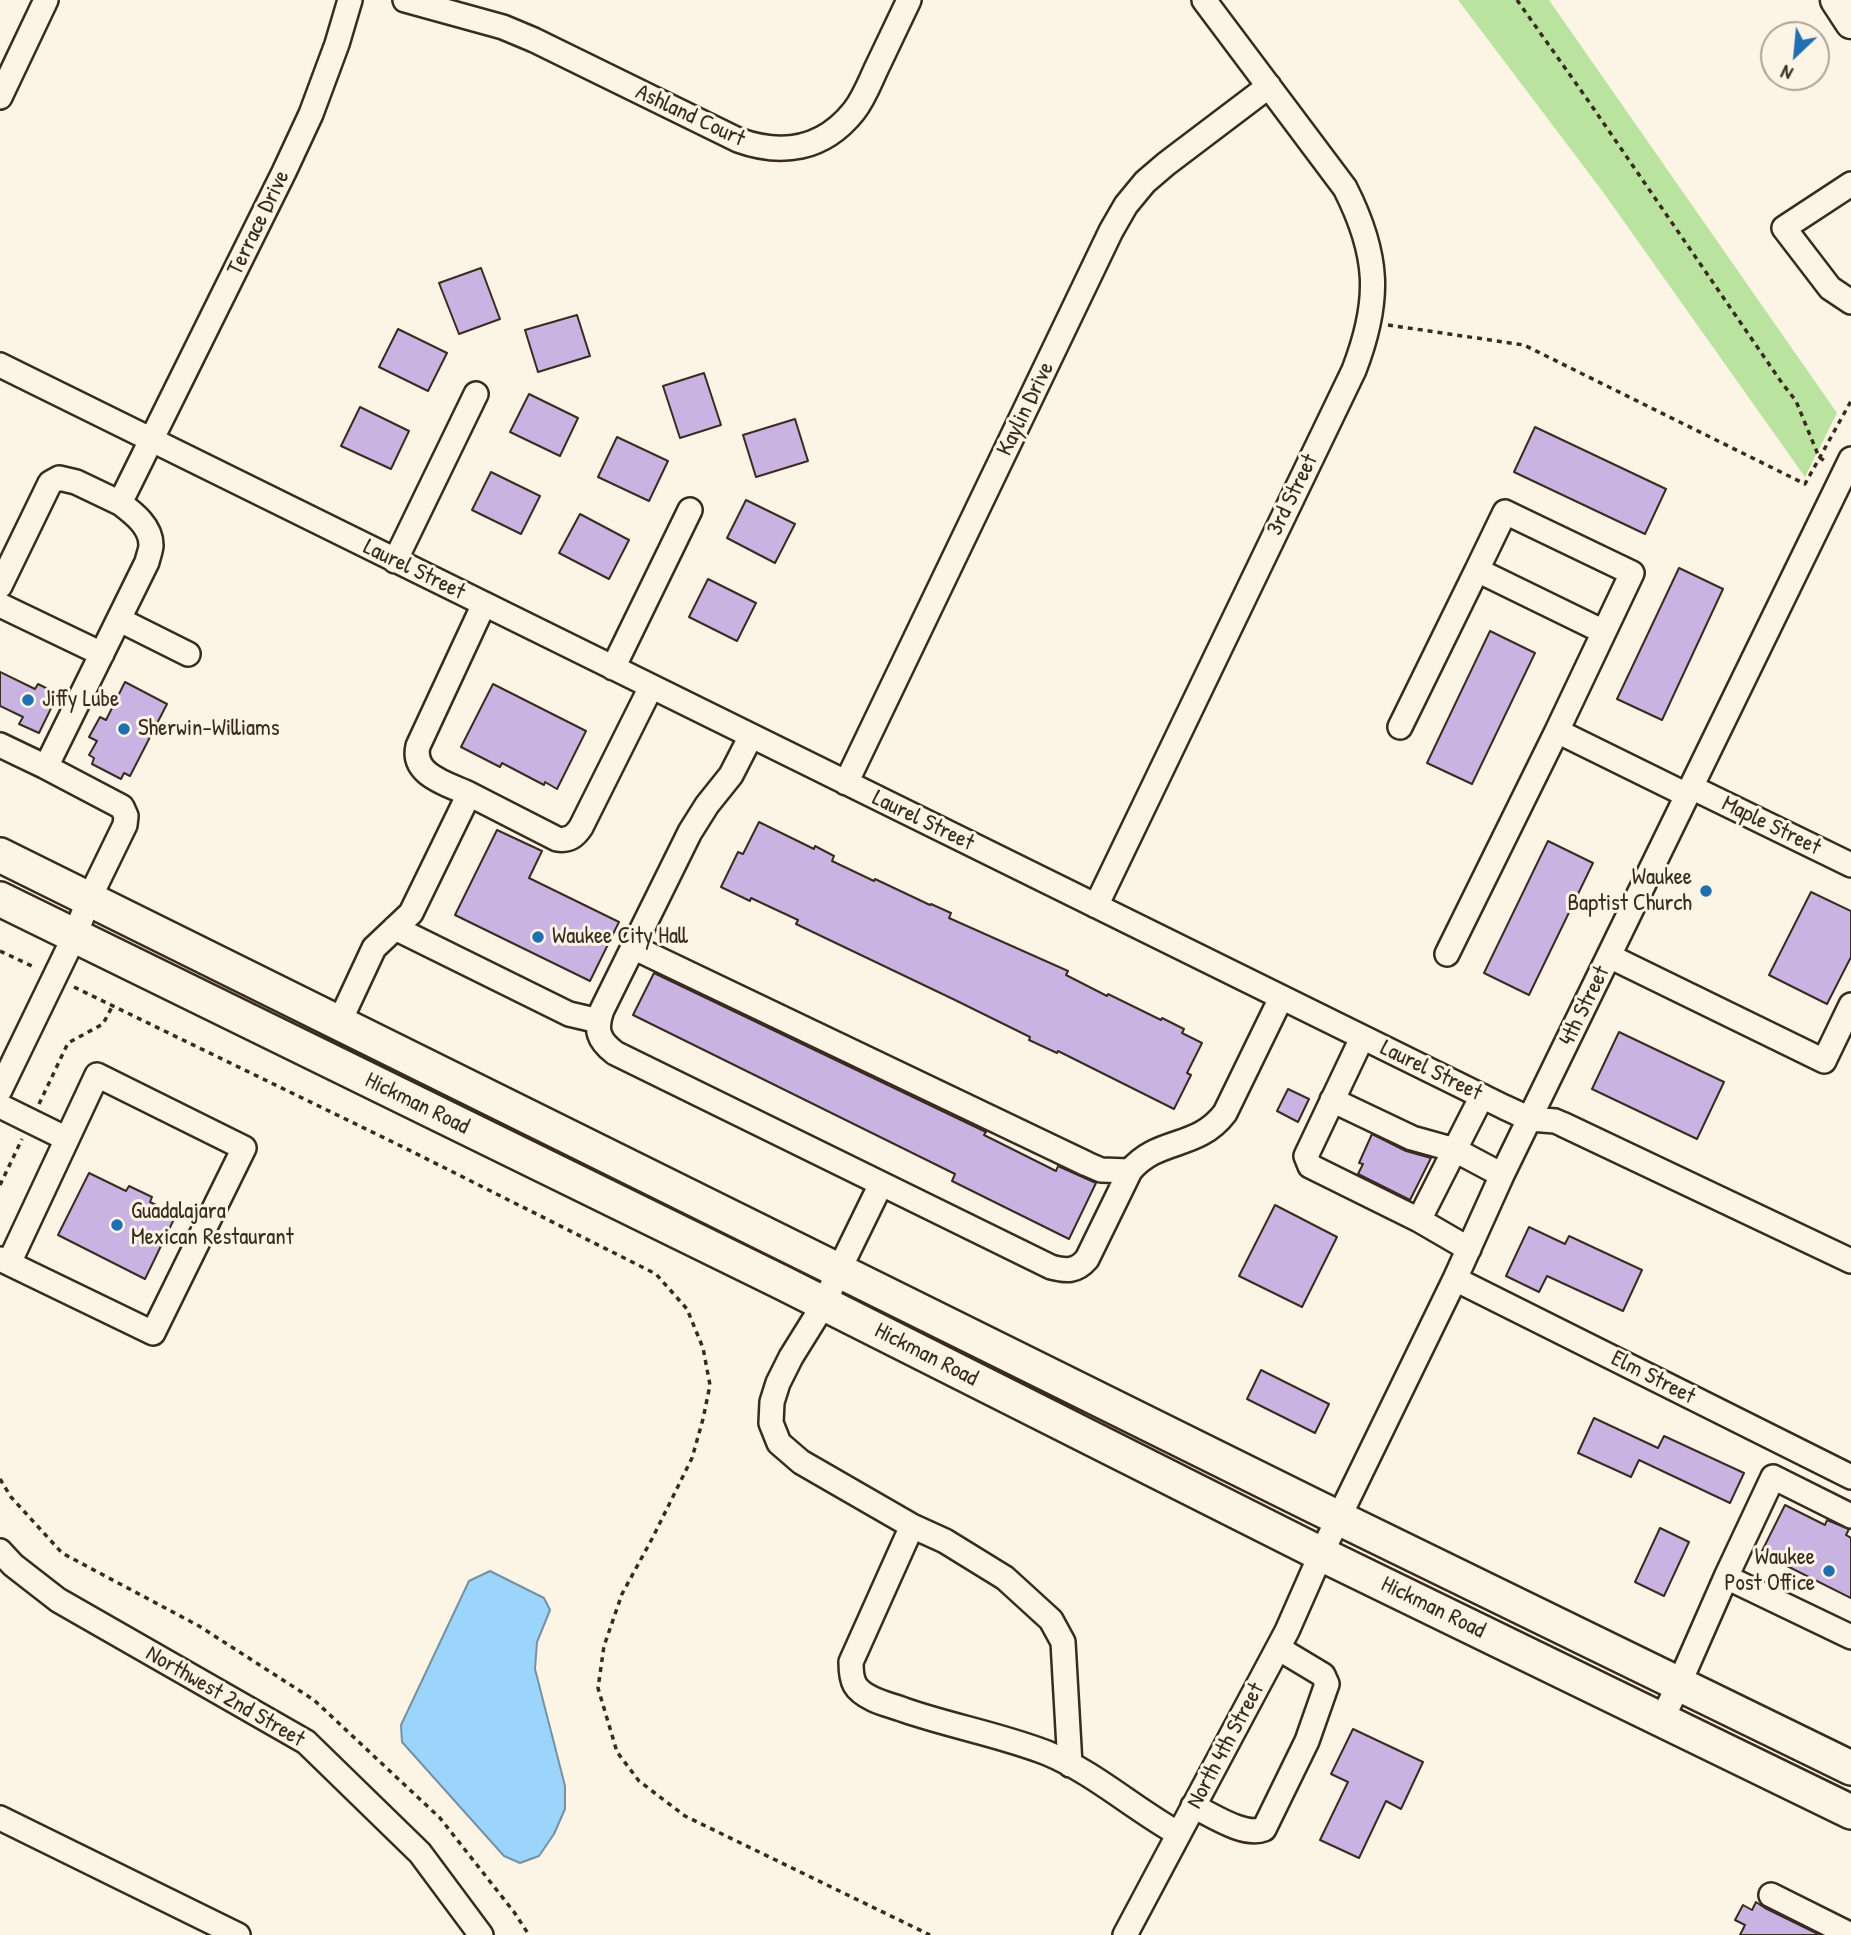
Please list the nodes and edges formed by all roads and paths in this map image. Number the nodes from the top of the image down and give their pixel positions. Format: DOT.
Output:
graph roads {
  1 [pos="46,0"];
  2 [pos="350,0"];
  3 [pos="405,0"];
  4 [pos="909,0"];
  5 [pos="1204,0"];
  6 [pos="1517,0"];
  7 [pos="1836,0"];
  8 [pos="1851,23"];
  9 [pos="1269,86"];
  10 [pos="0,97"];
  11 [pos="1851,184"];
  12 [pos="1851,302"];
  13 [pos="1369,322"];
  14 [pos="0,365"];
  15 [pos="476,394"];
  16 [pos="1851,401"];
  17 [pos="152,440"];
  18 [pos="1819,457"];
  19 [pos="1847,467"];
  20 [pos="120,503"];
  21 [pos="691,510"];
  22 [pos="395,561"];
  23 [pos="1476,570"];
  24 [pos="0,586"];
  25 [pos="485,604"];
  26 [pos="0,605"];
  27 [pos="120,620"];
  28 [pos="1604,632"];
  29 [pos="102,654"];
  30 [pos="188,654"];
  31 [pos="613,668"];
  32 [pos="651,687"];
  33 [pos="1400,727"];
  34 [pos="1557,731"];
  35 [pos="751,736"];
  36 [pos="0,745"];
  37 [pos="46,767"];
  38 [pos="846,783"];
  39 [pos="1689,791"];
  40 [pos="469,794"];
  41 [pos="0,855"];
  42 [pos="1851,865"];
  43 [pos="0,899"];
  44 [pos="89,900"];
  45 [pos="1096,906"];
  46 [pos="395,928"];
  47 [pos="75,936"];
  48 [pos="633,947"];
  49 [pos="0,951"];
  50 [pos="1447,954"];
  51 [pos="1609,956"];
  52 [pos="55,977"];
  53 [pos="1282,998"];
  54 [pos="113,1005"];
  55 [pos="1851,1005"];
  56 [pos="598,1021"];
  57 [pos="339,1023"];
  58 [pos="1362,1038"];
  59 [pos="0,1090"];
  60 [pos="1482,1096"];
  61 [pos="1332,1100"];
  62 [pos="0,1106"];
  63 [pos="1530,1119"];
  64 [pos="30,1121"];
  65 [pos="67,1139"];
  66 [pos="1455,1150"];
  67 [pos="1130,1171"];
  68 [pos="1503,1175"];
  69 [pos="881,1184"];
  70 [pos="0,1185"];
  71 [pos="1419,1220"];
  72 [pos="1469,1249"];
  73 [pos="5,1261"];
  74 [pos="1851,1261"];
  75 [pos="839,1270"];
  76 [pos="1455,1279"];
  77 [pos="824,1304"];
  78 [pos="1851,1477"];
  79 [pos="0,1479"];
  80 [pos="1851,1516"];
  81 [pos="1340,1518"];
  82 [pos="912,1526"];
  83 [pos="0,1551"];
  84 [pos="1321,1554"];
  85 [pos="1726,1577"];
  86 [pos="1851,1637"];
  87 [pos="1278,1648"];
  88 [pos="1679,1684"];
  89 [pos="1662,1719"];
  90 [pos="1070,1765"];
  91 [pos="1851,1768"];
  92 [pos="1193,1806"];
  93 [pos="1851,1812"];
  94 [pos="0,1818"];
  95 [pos="1179,1834"];
  96 [pos="1771,1895"];
  97 [pos="211,1929"];
  98 [pos="238,1935"];
  99 [pos="481,1935"];
  100 [pos="528,1935"];
  101 [pos="930,1935"];
  102 [pos="1125,1935"];
  103 [pos="1851,1935"];
  1 -- 10 [label="street"];
  2 -- 17 [label="street, Terrace Drive"];
  3 -- 4 [label="street, Ashland Court"];
  5 -- 9 [label="street, 3rd Street"];
  6 -- 18 [label="path"];
  7 -- 8 [label="main road"];
  9 -- 13 [label="street, 3rd Street"];
  9 -- 38 [label="street, Kaylin Drive"];
  11 -- 12 [label="street"];
  13 -- 18 [label="path"];
  13 -- 45 [label="street, 3rd Street"];
  14 -- 17 [label="street, Laurel Street"];
  15 -- 22 [label="street"];
  16 -- 18 [label="path"];
  17 -- 20 [label="street, Terrace Drive"];
  17 -- 22 [label="street, Laurel Street"];
  18 -- 19 [label="path"];
  19 -- 39 [label="street, 4th Street"];
  20 -- 24 [label="street"];
  20 -- 27 [label="street"];
  21 -- 31 [label="street"];
  22 -- 25 [label="street, Laurel Street"];
  23 -- 28 [label="street"];
  23 -- 28 [label="street"];
  23 -- 33 [label="street"];
  25 -- 31 [label="street, Laurel Street"];
  25 -- 40 [label="street"];
  26 -- 29 [label="street"];
  27 -- 29 [label="street"];
  27 -- 30 [label="street"];
  28 -- 34 [label="street"];
  29 -- 37 [label="street"];
  31 -- 32 [label="street, Laurel Street"];
  32 -- 35 [label="street, Laurel Street"];
  32 -- 40 [label="street"];
  34 -- 39 [label="street, Maple Street"];
  34 -- 50 [label="street"];
  35 -- 38 [label="street, Laurel Street"];
  35 -- 48 [label="street"];
  36 -- 37 [label="street"];
  37 -- 44 [label="street"];
  38 -- 45 [label="street, Laurel Street"];
  39 -- 42 [label="street, Maple Street"];
  39 -- 51 [label="street, 4th Street"];
  40 -- 46 [label="street"];
  41 -- 44 [label="highway, Hickman Road"];
  43 -- 47 [label="highway, Hickman Road"];
  44 -- 47 [label="street"];
  44 -- 57 [label="highway, Hickman Road"];
  45 -- 53 [label="street, Laurel Street"];
  46 -- 56 [label="street"];
  46 -- 57 [label="street"];
  47 -- 52 [label="street"];
  47 -- 77 [label="highway, Hickman Road"];
  48 -- 56 [label="street"];
  48 -- 67 [label="street"];
  49 -- 52 [label="path"];
  51 -- 55 [label="street"];
  51 -- 63 [label="street, 4th Street"];
  52 -- 54 [label="path"];
  52 -- 59 [label="street"];
  53 -- 58 [label="street, Laurel Street"];
  53 -- 67 [label="street"];
  54 -- 64 [label="path"];
  54 -- 101 [label="path"];
  56 -- 69 [label="street"];
  57 -- 75 [label="highway, Hickman Road"];
  58 -- 60 [label="street, Laurel Street"];
  58 -- 61 [label="street"];
  60 -- 63 [label="street, Laurel Street"];
  60 -- 66 [label="street"];
  61 -- 66 [label="street"];
  61 -- 71 [label="street"];
  62 -- 64 [label="street"];
  63 -- 68 [label="street, 4th Street"];
  63 -- 74 [label="street, Laurel Street"];
  64 -- 65 [label="street"];
  64 -- 70 [label="path"];
  65 -- 73 [label="street"];
  65 -- 73 [label="street"];
  66 -- 68 [label="street"];
  66 -- 71 [label="street"];
  67 -- 69 [label="street"];
  68 -- 72 [label="street, 4th Street"];
  69 -- 75 [label="street"];
  71 -- 72 [label="street"];
  72 -- 76 [label="street, 4th Street"];
  75 -- 77 [label="street"];
  75 -- 81 [label="highway, Hickman Road"];
  76 -- 78 [label="street, Elm Street"];
  76 -- 81 [label="street, 4th Street"];
  77 -- 82 [label="street"];
  77 -- 84 [label="highway, Hickman Road"];
  79 -- 100 [label="path"];
  80 -- 85 [label="street"];
  81 -- 84 [label="street, 4th Street"];
  81 -- 88 [label="highway, Hickman Road"];
  82 -- 90 [label="street"];
  82 -- 90 [label="street"];
  83 -- 99 [label="street, Northwest 2nd Street"];
  84 -- 87 [label="street, North 4th Street"];
  84 -- 89 [label="highway, Hickman Road"];
  85 -- 86 [label="street"];
  85 -- 88 [label="street"];
  87 -- 92 [label="street, North 4th Street"];
  87 -- 92 [label="street"];
  88 -- 89 [label="street"];
  88 -- 91 [label="highway, Hickman Road"];
  89 -- 93 [label="highway, Hickman Road"];
  90 -- 95 [label="street"];
  92 -- 95 [label="street, North 4th Street"];
  94 -- 97 [label="street"];
  95 -- 102 [label="street, North 4th Street"];
  96 -- 103 [label="street"];
  97 -- 98 [label="street"];
}
